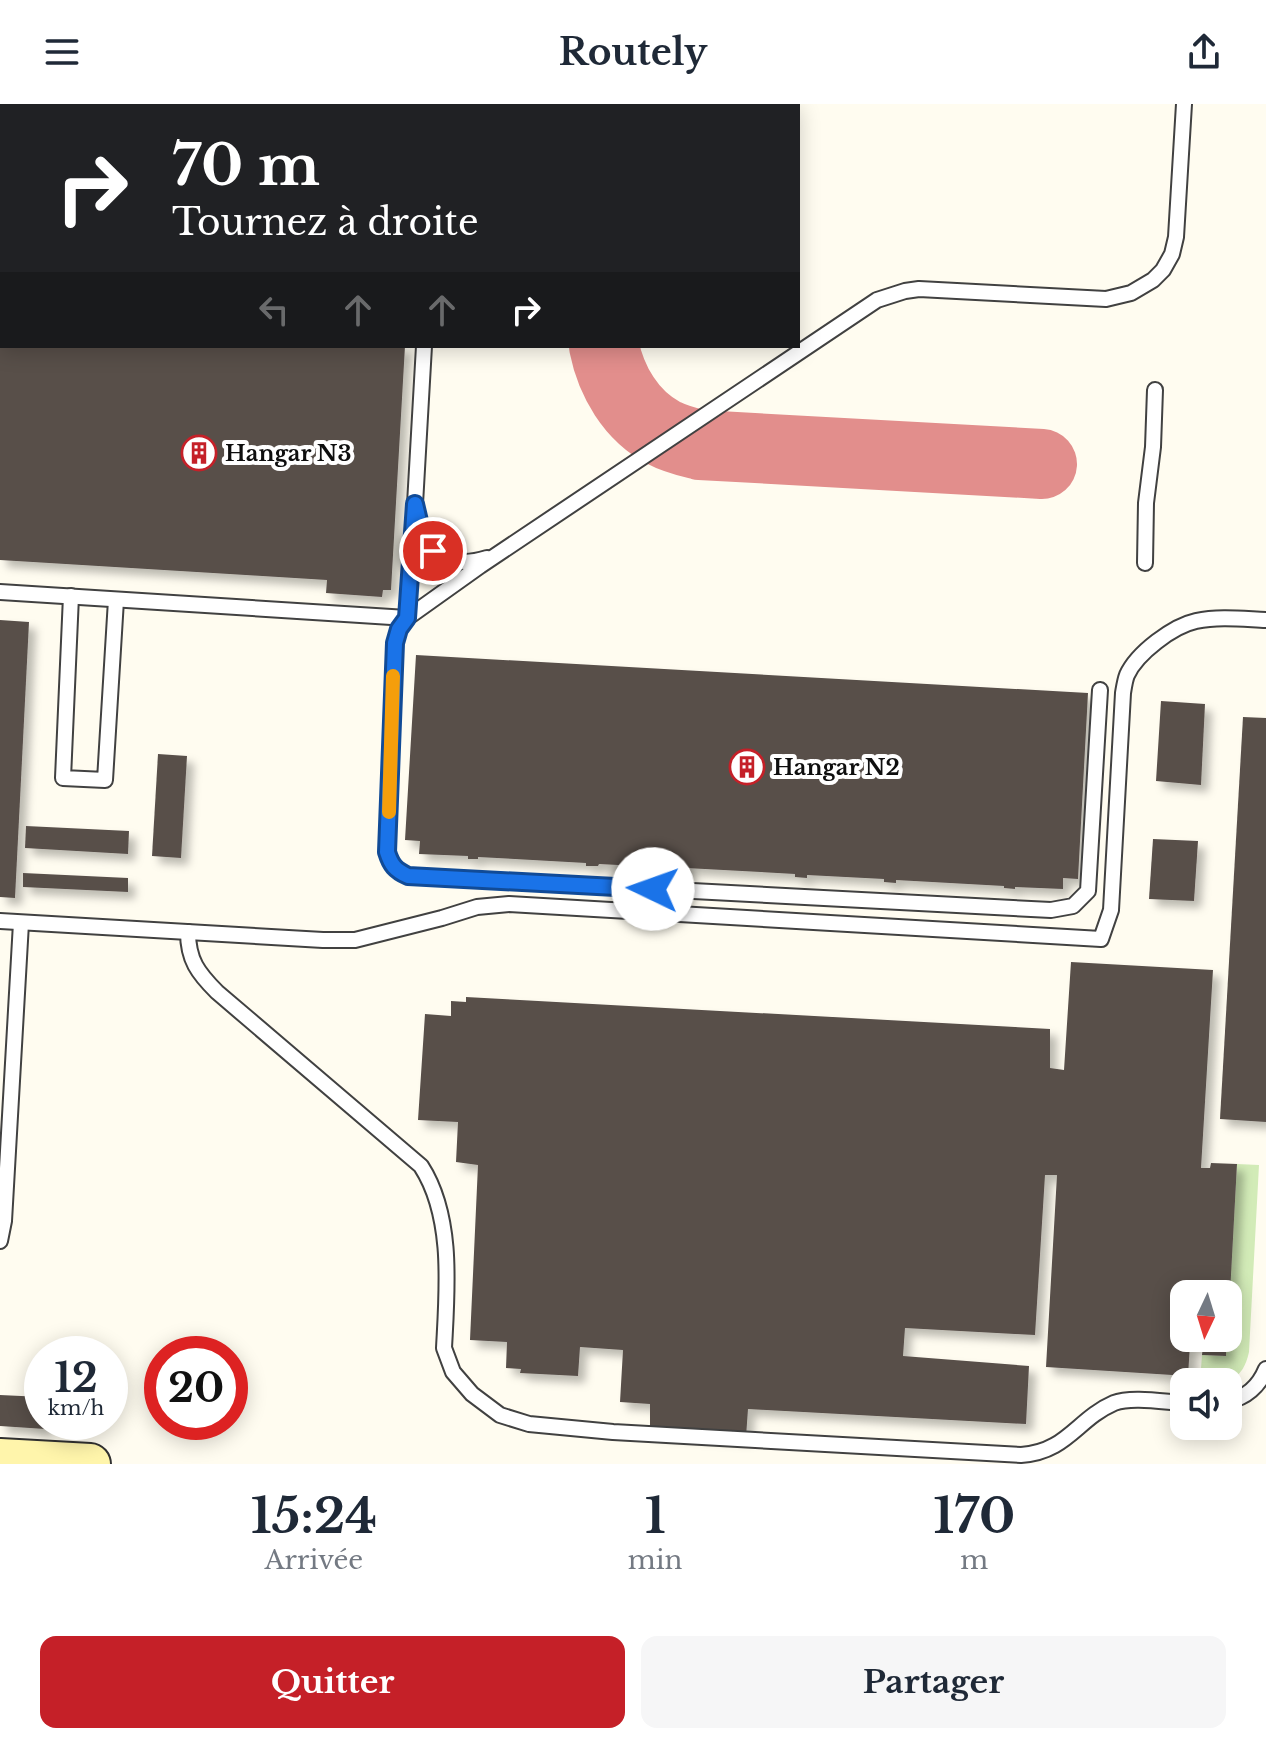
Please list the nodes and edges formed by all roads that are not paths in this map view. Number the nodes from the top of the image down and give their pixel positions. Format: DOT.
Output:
graph roads {
  1 [pos="1184,104"];
  2 [pos="424,348"];
  3 [pos="1155,390"];
  4 [pos="415,504"];
  5 [pos="499,554"];
  6 [pos="1145,563"];
  7 [pos="0,592"];
  8 [pos="71,596"];
  9 [pos="116,600"];
  10 [pos="407,618"];
  11 [pos="1266,620"];
  12 [pos="1100,690"];
  13 [pos="0,921"];
  14 [pos="21,923"];
  15 [pos="188,932"];
  16 [pos="0,1241"];
  17 [pos="1266,1369"];
  18 [pos="1242,1397"];
  19 [pos="1170,1402"];
  20 [pos="0,1459"];
  21 [pos="90,1464"];
  1 -- 5 [label="lane"];
  2 -- 4 [label="lane"];
  3 -- 6 [label="lane"];
  4 -- 5 [label="lane"];
  4 -- 10 [label="lane"];
  5 -- 10 [label="lane"];
  7 -- 8 [label="lane"];
  8 -- 9 [label="lane"];
  8 -- 9 [label="lane"];
  9 -- 10 [label="lane"];
  10 -- 12 [label="lane"];
  11 -- 15 [label="lane"];
  13 -- 14 [label="lane"];
  14 -- 15 [label="lane"];
  14 -- 16 [label="lane"];
  15 -- 19 [label="lane"];
  17 -- 18 [label="lane"];
  20 -- 21 [label="main road"];
}
